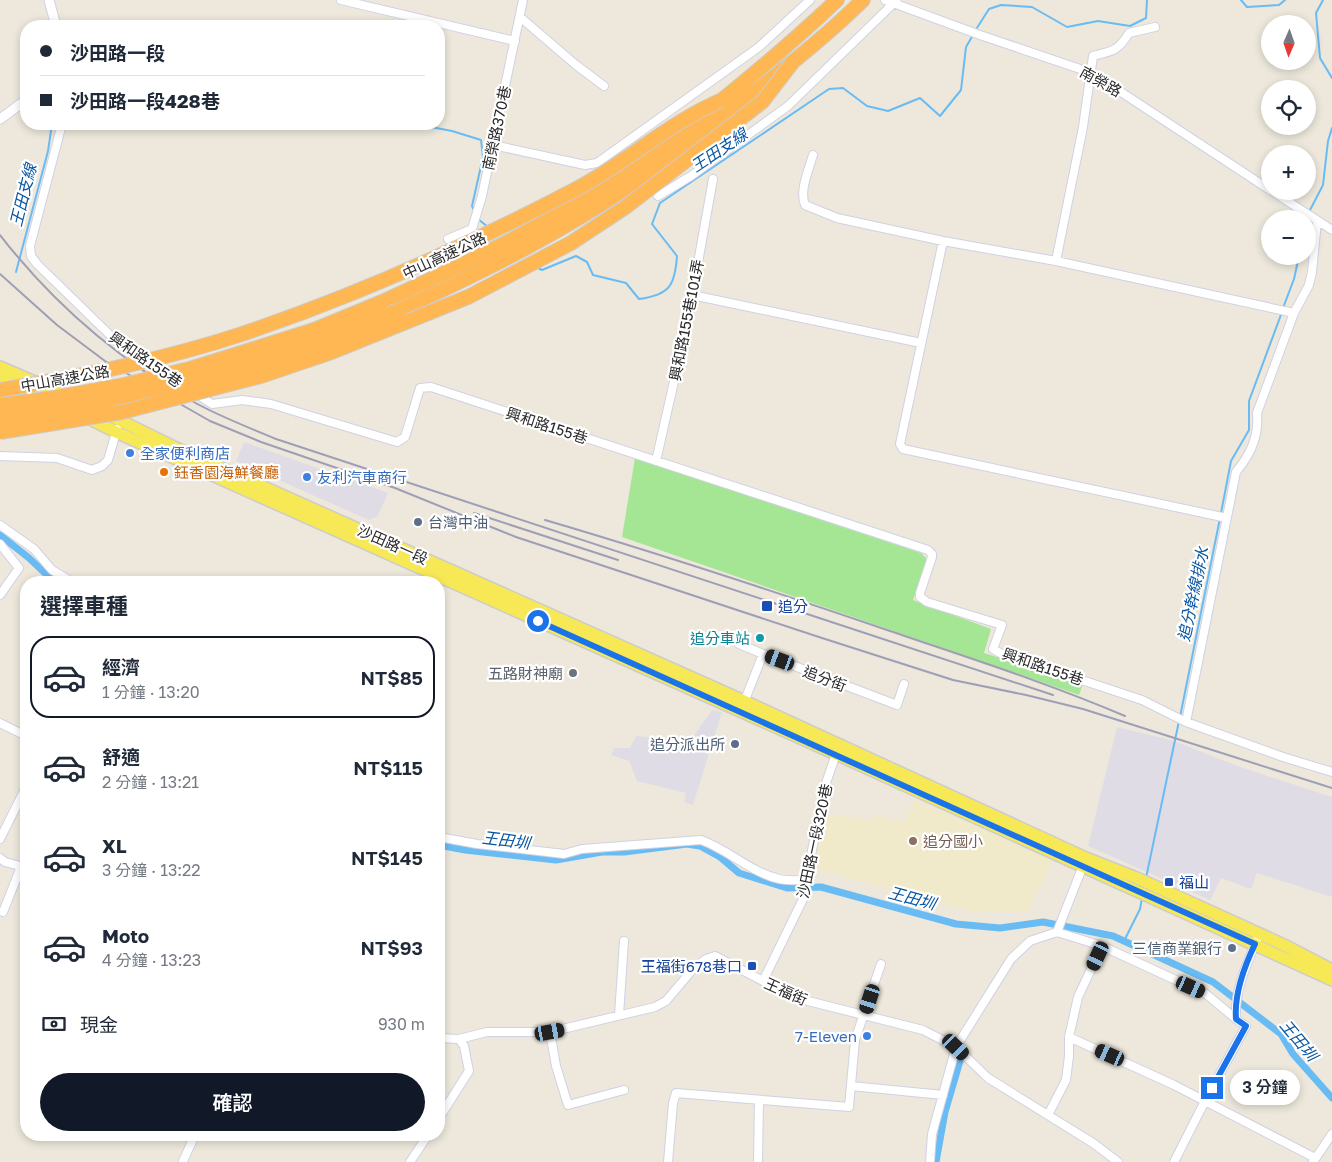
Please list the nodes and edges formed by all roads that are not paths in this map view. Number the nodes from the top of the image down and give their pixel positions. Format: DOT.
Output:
graph roads {
  1 [pos="49,0"];
  2 [pos="341,0"];
  3 [pos="523,0"];
  4 [pos="810,0"];
  5 [pos="837,0"];
  6 [pos="863,0"];
  7 [pos="885,0"];
  8 [pos="896,2"];
  9 [pos="520,17"];
  10 [pos="54,20"];
  11 [pos="426,20"];
  12 [pos="445,25"];
  13 [pos="1155,27"];
  14 [pos="515,41"];
  15 [pos="792,63"];
  16 [pos="1092,73"];
  17 [pos="604,86"];
  18 [pos="722,100"];
  19 [pos="20,105"];
  20 [pos="0,120"];
  21 [pos="60,130"];
  22 [pos="493,145"];
  23 [pos="813,155"];
  24 [pos="713,179"];
  25 [pos="1261,184"];
  26 [pos="658,196"];
  27 [pos="1285,200"];
  28 [pos="1300,210"];
  29 [pos="1316,220"];
  30 [pos="1332,230"];
  31 [pos="448,239"];
  32 [pos="943,241"];
  33 [pos="1056,261"];
  34 [pos="1312,265"];
  35 [pos="692,295"];
  36 [pos="1294,313"];
  37 [pos="921,343"];
  38 [pos="0,367"];
  39 [pos="0,379"];
  40 [pos="0,390"];
  41 [pos="38,390"];
  42 [pos="0,405"];
  43 [pos="0,418"];
  44 [pos="120,420"];
  45 [pos="116,432"];
  46 [pos="1,437"];
  47 [pos="0,456"];
  48 [pos="656,461"];
  49 [pos="1227,518"];
  50 [pos="0,525"];
  51 [pos="0,544"];
  52 [pos="62,576"];
  53 [pos="445,576"];
  54 [pos="445,576"];
  55 [pos="0,595"];
  56 [pos="738,644"];
  57 [pos="763,654"];
  58 [pos="904,684"];
  59 [pos="742,706"];
  60 [pos="1186,722"];
  61 [pos="0,723"];
  62 [pos="20,733"];
  63 [pos="836,754"];
  64 [pos="1332,772"];
  65 [pos="20,799"];
  66 [pos="957,805"];
  67 [pos="445,838"];
  68 [pos="0,839"];
  69 [pos="0,858"];
  70 [pos="1084,862"];
  71 [pos="806,880"];
  72 [pos="3,912"];
  73 [pos="1057,932"];
  74 [pos="1257,939"];
  75 [pos="624,941"];
  76 [pos="1102,946"];
  77 [pos="881,964"];
  78 [pos="1332,970"];
  79 [pos="1332,980"];
  80 [pos="763,981"];
  81 [pos="619,1015"];
  82 [pos="865,1016"];
  83 [pos="1236,1019"];
  84 [pos="550,1032"];
  85 [pos="1069,1037"];
  86 [pos="445,1038"];
  87 [pos="459,1039"];
  88 [pos="956,1047"];
  89 [pos="851,1086"];
  90 [pos="624,1090"];
  91 [pos="944,1095"];
  92 [pos="759,1100"];
  93 [pos="1205,1101"];
  94 [pos="445,1102"];
  95 [pos="449,1103"];
  96 [pos="445,1109"];
  97 [pos="1048,1115"];
  98 [pos="1332,1134"];
  99 [pos="191,1141"];
  100 [pos="424,1141"];
  101 [pos="1113,1160"];
  102 [pos="1314,1160"];
  103 [pos="183,1161"];
  104 [pos="410,1162"];
  105 [pos="668,1162"];
  106 [pos="758,1162"];
  107 [pos="930,1162"];
  108 [pos="1174,1162"];
  1 -- 10 [label="street"];
  2 -- 11 [label="street"];
  3 -- 9 [label="street, 南榮路370巷"];
  4 -- 22 [label="street"];
  5 -- 18 [label="highway, 中山高速公路"];
  6 -- 15 [label="highway, 中山高速公路"];
  7 -- 8 [label="street, 南榮路"];
  8 -- 16 [label="street, 南榮路"];
  8 -- 26 [label="street"];
  9 -- 14 [label="street, 南榮路370巷"];
  9 -- 17 [label="street"];
  12 -- 14 [label="street"];
  13 -- 16 [label="street"];
  14 -- 22 [label="street, 南榮路370巷"];
  15 -- 43 [label="highway, 中山高速公路, bridge"];
  15 -- 46 [label="highway, 中山高速公路, bridge"];
  16 -- 25 [label="street, 南榮路"];
  16 -- 33 [label="street"];
  18 -- 40 [label="highway, bridge"];
  18 -- 42 [label="highway, 中山高速公路, bridge"];
  19 -- 20 [label="street"];
  21 -- 48 [label="street, 興和路155巷"];
  22 -- 31 [label="street, 南榮路370巷"];
  23 -- 32 [label="street"];
  24 -- 35 [label="street, 興和路155巷101弄"];
  27 -- 28 [label="street, 南榮路"];
  29 -- 30 [label="street, 南榮路"];
  32 -- 33 [label="street"];
  32 -- 37 [label="street"];
  33 -- 36 [label="street"];
  34 -- 36 [label="street"];
  35 -- 37 [label="street"];
  35 -- 48 [label="street, 興和路155巷101弄"];
  36 -- 49 [label="street"];
  37 -- 49 [label="street"];
  38 -- 41 [label="main road, 沙田路一段"];
  39 -- 41 [label="main road, 沙田路一段"];
  41 -- 44 [label="main road, 沙田路一段"];
  41 -- 45 [label="main road, 沙田路一段"];
  41 -- 46 [label="highway"];
  44 -- 45 [label="street"];
  44 -- 59 [label="main road, 沙田路一段"];
  45 -- 47 [label="street"];
  45 -- 53 [label="main road, 沙田路一段"];
  48 -- 60 [label="street, 興和路155巷"];
  49 -- 60 [label="street"];
  50 -- 52 [label="street"];
  51 -- 55 [label="street"];
  54 -- 59 [label="main road, 沙田路一段"];
  56 -- 57 [label="street"];
  57 -- 58 [label="street, 追分街"];
  57 -- 59 [label="street"];
  59 -- 63 [label="main road, 沙田路一段"];
  59 -- 66 [label="main road, 沙田路一段"];
  60 -- 64 [label="street"];
  61 -- 62 [label="street"];
  63 -- 66 [label="main road, 沙田路一段"];
  63 -- 71 [label="street, 沙田路一段320巷"];
  65 -- 68 [label="street"];
  66 -- 70 [label="main road, 沙田路一段"];
  67 -- 71 [label="street"];
  69 -- 72 [label="street"];
  70 -- 73 [label="street"];
  70 -- 74 [label="main road, 沙田路一段"];
  71 -- 80 [label="street, 沙田路一段320巷"];
  73 -- 76 [label="street"];
  73 -- 88 [label="street"];
  74 -- 78 [label="main road, 沙田路一段"];
  74 -- 79 [label="main road, 沙田路一段"];
  74 -- 83 [label="street"];
  75 -- 81 [label="street"];
  76 -- 83 [label="street"];
  76 -- 85 [label="street"];
  77 -- 82 [label="street"];
  80 -- 81 [label="street, 王福街"];
  80 -- 82 [label="street, 王福街"];
  81 -- 84 [label="street, 王福街"];
  82 -- 88 [label="street, 王福街"];
  82 -- 89 [label="street"];
  83 -- 93 [label="street"];
  84 -- 87 [label="street, 王福街"];
  84 -- 90 [label="street"];
  85 -- 93 [label="street"];
  85 -- 97 [label="street"];
  86 -- 87 [label="street, 王福街"];
  87 -- 95 [label="street"];
  88 -- 91 [label="street"];
  88 -- 97 [label="street, 王福街"];
  89 -- 91 [label="street"];
  89 -- 92 [label="street"];
  91 -- 107 [label="street"];
  92 -- 105 [label="street"];
  92 -- 106 [label="street"];
  93 -- 102 [label="street"];
  93 -- 108 [label="street"];
  94 -- 95 [label="street"];
  95 -- 96 [label="street"];
  97 -- 101 [label="street, 王福街"];
  98 -- 102 [label="street"];
  99 -- 103 [label="street"];
  100 -- 104 [label="street"];
}
